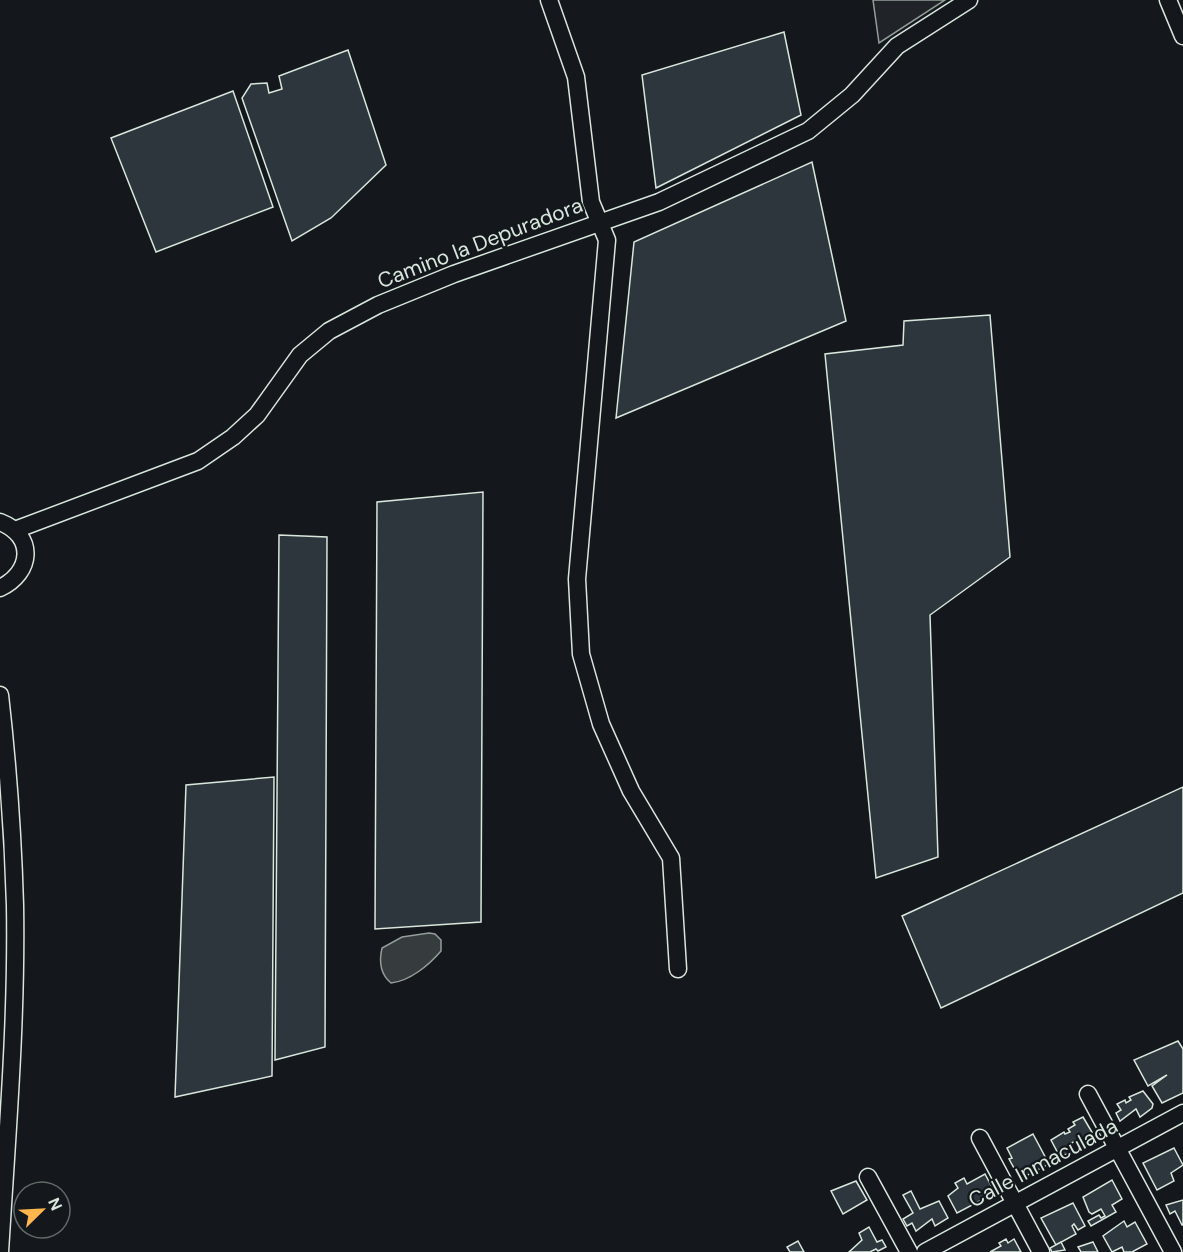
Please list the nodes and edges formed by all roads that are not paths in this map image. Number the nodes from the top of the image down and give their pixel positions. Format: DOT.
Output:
graph roads {
  1 [pos="549,0"];
  2 [pos="969,0"];
  3 [pos="1168,0"];
  4 [pos="1183,36"];
  5 [pos="598,222"];
  6 [pos="7,526"];
  7 [pos="0,588"];
  8 [pos="0,695"];
  9 [pos="678,969"];
  10 [pos="1088,1094"];
  11 [pos="1183,1113"];
  12 [pos="980,1138"];
  13 [pos="1118,1149"];
  14 [pos="868,1177"];
  15 [pos="1015,1204"];
  16 [pos="0,1252"];
  17 [pos="909,1252"];
  18 [pos="925,1252"];
  19 [pos="1041,1252"];
  20 [pos="1173,1252"];
  1 -- 5 [label="street"];
  2 -- 5 [label="street, Camino la Depuradora"];
  3 -- 4 [label="street"];
  5 -- 6 [label="street, Camino la Depuradora"];
  5 -- 9 [label="street"];
  6 -- 7 [label="street"];
  8 -- 16 [label="street"];
  10 -- 13 [label="street"];
  11 -- 13 [label="street, Calle Inmaculada"];
  12 -- 15 [label="street"];
  13 -- 15 [label="street, Calle Inmaculada"];
  13 -- 20 [label="street"];
  14 -- 17 [label="street"];
  15 -- 18 [label="street, Calle Inmaculada"];
  15 -- 19 [label="street"];
}
